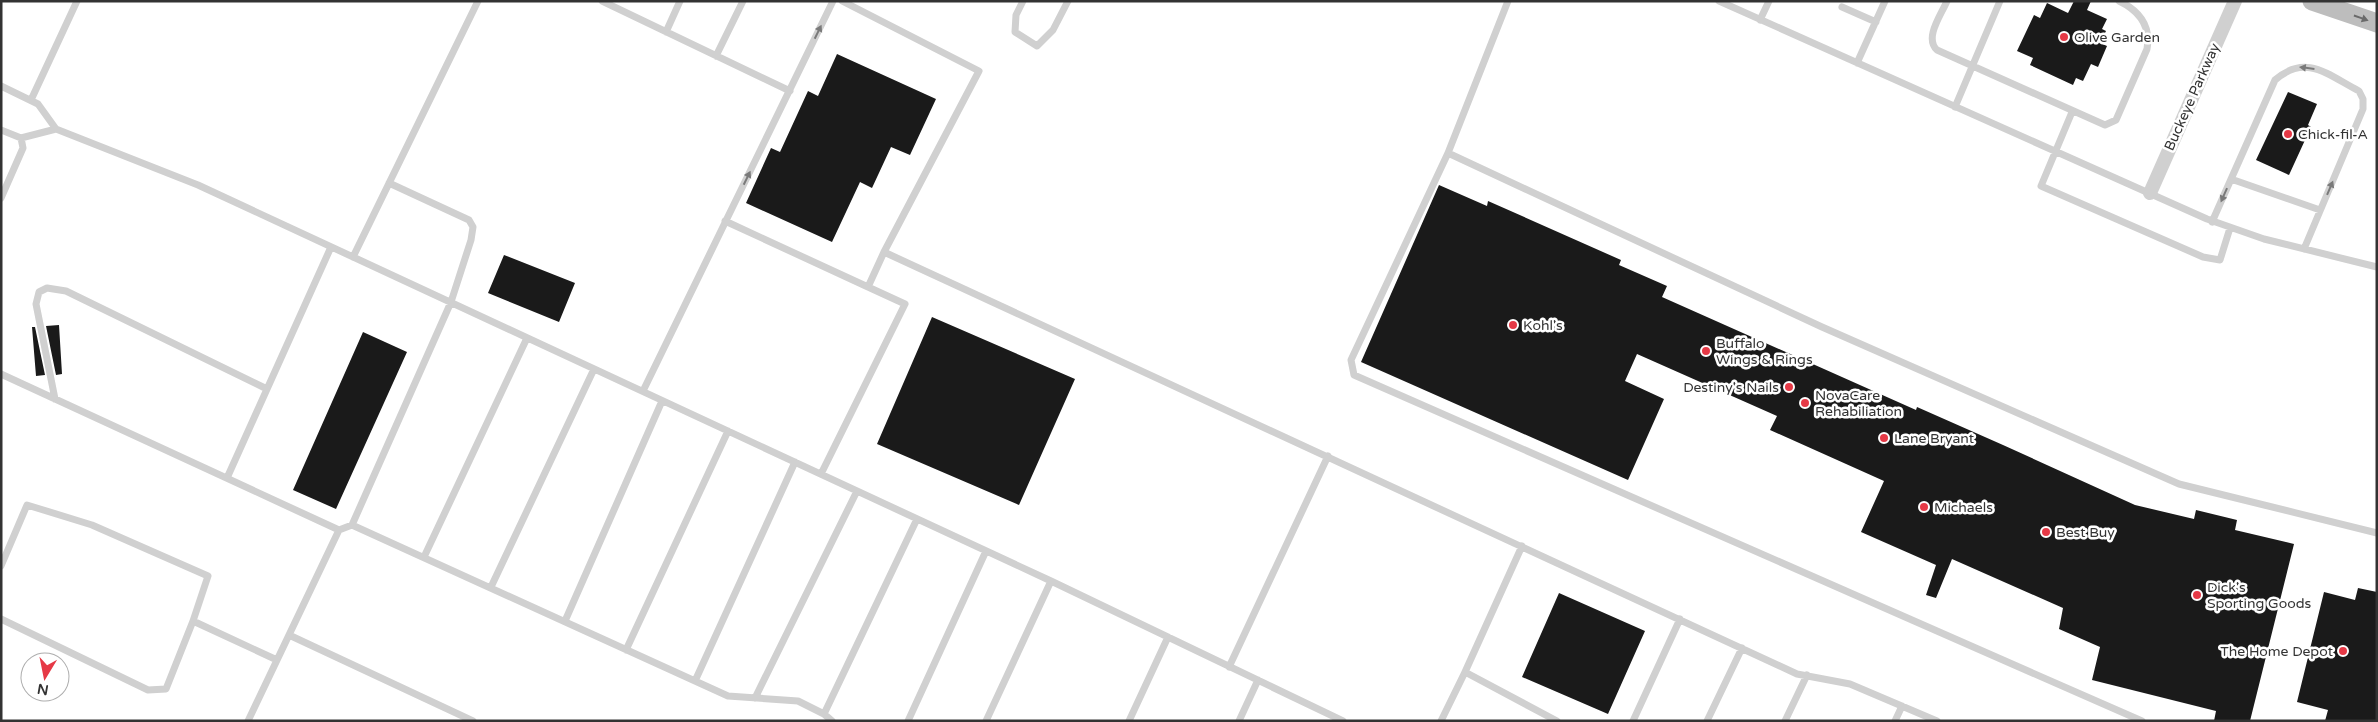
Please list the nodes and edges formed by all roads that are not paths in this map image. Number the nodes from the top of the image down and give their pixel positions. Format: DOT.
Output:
graph roads {
  1 [pos="77,1"];
  2 [pos="478,1"];
  3 [pos="602,1"];
  4 [pos="680,1"];
  5 [pos="743,1"];
  6 [pos="833,1"];
  7 [pos="842,1"];
  8 [pos="1023,1"];
  9 [pos="1068,1"];
  10 [pos="1508,1"];
  11 [pos="1719,1"];
  12 [pos="1769,1"];
  13 [pos="1885,1"];
  14 [pos="1947,1"];
  15 [pos="2000,1"];
  16 [pos="2119,1"];
  17 [pos="2235,1"];
  18 [pos="2312,1"];
  19 [pos="611,3"];
  20 [pos="1842,7"];
  21 [pos="1760,20"];
  22 [pos="1876,22"];
  23 [pos="2377,23"];
  24 [pos="666,32"];
  25 [pos="716,56"];
  26 [pos="1857,63"];
  27 [pos="1971,66"];
  28 [pos="1,86"];
  29 [pos="790,91"];
  30 [pos="31,100"];
  31 [pos="1955,106"];
  32 [pos="2072,112"];
  33 [pos="56,129"];
  34 [pos="1,130"];
  35 [pos="21,138"];
  36 [pos="2055,151"];
  37 [pos="1448,154"];
  38 [pos="2231,179"];
  39 [pos="389,183"];
  40 [pos="2150,193"];
  41 [pos="1,198"];
  42 [pos="2320,210"];
  43 [pos="725,221"];
  44 [pos="2212,222"];
  45 [pos="2230,228"];
  46 [pos="331,247"];
  47 [pos="2304,249"];
  48 [pos="884,252"];
  49 [pos="353,257"];
  50 [pos="2377,267"];
  51 [pos="868,286"];
  52 [pos="451,302"];
  53 [pos="527,338"];
  54 [pos="594,368"];
  55 [pos="1,374"];
  56 [pos="267,389"];
  57 [pos="642,391"];
  58 [pos="55,399"];
  59 [pos="662,401"];
  60 [pos="728,431"];
  61 [pos="1328,456"];
  62 [pos="795,462"];
  63 [pos="821,474"];
  64 [pos="227,478"];
  65 [pos="857,491"];
  66 [pos="917,519"];
  67 [pos="352,525"];
  68 [pos="339,530"];
  69 [pos="2377,533"];
  70 [pos="1522,546"];
  71 [pos="986,551"];
  72 [pos="424,557"];
  73 [pos="1,566"];
  74 [pos="1051,581"];
  75 [pos="491,588"];
  76 [pos="1,619"];
  77 [pos="1680,619"];
  78 [pos="193,621"];
  79 [pos="565,621"];
  80 [pos="289,635"];
  81 [pos="1168,637"];
  82 [pos="1742,648"];
  83 [pos="626,650"];
  84 [pos="277,660"];
  85 [pos="1230,667"];
  86 [pos="1465,672"];
  87 [pos="1807,675"];
  88 [pos="1258,680"];
  89 [pos="695,681"];
  90 [pos="755,698"];
  91 [pos="1902,706"];
  92 [pos="824,714"];
  93 [pos="248,721"];
  94 [pos="473,721"];
  95 [pos="832,721"];
  96 [pos="908,721"];
  97 [pos="986,721"];
  98 [pos="1129,721"];
  99 [pos="1239,721"];
  100 [pos="1343,721"];
  101 [pos="1441,721"];
  102 [pos="1556,721"];
  103 [pos="1633,721"];
  104 [pos="1707,721"];
  105 [pos="1785,721"];
  106 [pos="1895,721"];
  107 [pos="1937,721"];
  108 [pos="2142,721"];
  1 -- 30 [label="lane"];
  2 -- 39 [label="lane"];
  3 -- 19 [label="lane"];
  4 -- 24 [label="lane"];
  5 -- 25 [label="lane"];
  29 -- 6 [label="lane, one-way"];
  7 -- 48 [label="lane"];
  8 -- 9 [label="lane"];
  10 -- 37 [label="lane"];
  11 -- 21 [label="lane"];
  12 -- 21 [label="lane"];
  13 -- 22 [label="lane"];
  14 -- 27 [label="lane"];
  15 -- 27 [label="lane"];
  16 -- 32 [label="lane"];
  17 -- 40 [label="street, Buckeye Parkway"];
  18 -- 23 [label="main road, one-way"];
  19 -- 24 [label="lane"];
  20 -- 22 [label="lane"];
  21 -- 26 [label="lane"];
  22 -- 26 [label="lane"];
  24 -- 25 [label="lane"];
  25 -- 29 [label="lane"];
  26 -- 31 [label="lane"];
  27 -- 31 [label="lane"];
  27 -- 32 [label="lane"];
  28 -- 30 [label="lane"];
  43 -- 29 [label="lane, one-way"];
  30 -- 33 [label="lane"];
  31 -- 36 [label="lane"];
  32 -- 36 [label="lane"];
  33 -- 35 [label="lane"];
  33 -- 46 [label="lane"];
  34 -- 35 [label="lane"];
  35 -- 41 [label="lane"];
  36 -- 40 [label="lane"];
  36 -- 45 [label="lane"];
  37 -- 69 [label="lane"];
  37 -- 108 [label="lane"];
  38 -- 42 [label="lane"];
  42 -- 38 [label="lane, one-way"];
  38 -- 44 [label="lane, one-way"];
  39 -- 49 [label="lane"];
  39 -- 52 [label="lane"];
  40 -- 44 [label="lane"];
  42 -- 47 [label="lane"];
  43 -- 51 [label="lane"];
  43 -- 57 [label="lane"];
  44 -- 45 [label="lane"];
  45 -- 47 [label="lane"];
  46 -- 49 [label="lane"];
  46 -- 56 [label="lane"];
  47 -- 50 [label="lane"];
  48 -- 51 [label="lane"];
  48 -- 61 [label="lane"];
  49 -- 52 [label="lane"];
  51 -- 63 [label="lane"];
  52 -- 53 [label="lane"];
  52 -- 67 [label="lane"];
  53 -- 54 [label="lane"];
  53 -- 72 [label="lane"];
  54 -- 57 [label="lane"];
  54 -- 75 [label="lane"];
  55 -- 58 [label="lane"];
  56 -- 58 [label="lane"];
  56 -- 64 [label="lane"];
  57 -- 59 [label="lane"];
  58 -- 64 [label="lane"];
  59 -- 60 [label="lane"];
  59 -- 79 [label="lane"];
  60 -- 62 [label="lane"];
  60 -- 83 [label="lane"];
  61 -- 70 [label="lane"];
  61 -- 85 [label="lane"];
  62 -- 63 [label="lane"];
  62 -- 89 [label="lane"];
  63 -- 65 [label="lane"];
  64 -- 68 [label="lane"];
  65 -- 66 [label="lane"];
  65 -- 90 [label="lane"];
  66 -- 71 [label="lane"];
  66 -- 92 [label="lane"];
  67 -- 68 [label="lane"];
  67 -- 72 [label="lane"];
  68 -- 80 [label="lane"];
  70 -- 77 [label="lane"];
  70 -- 86 [label="lane"];
  71 -- 74 [label="lane"];
  71 -- 96 [label="lane"];
  72 -- 75 [label="lane"];
  73 -- 78 [label="lane"];
  74 -- 81 [label="lane"];
  74 -- 97 [label="lane"];
  75 -- 79 [label="lane"];
  76 -- 78 [label="lane"];
  77 -- 82 [label="lane"];
  77 -- 103 [label="lane"];
  78 -- 84 [label="lane"];
  79 -- 83 [label="lane"];
  80 -- 84 [label="lane"];
  80 -- 94 [label="lane"];
  81 -- 85 [label="lane"];
  81 -- 98 [label="lane"];
  82 -- 87 [label="lane"];
  82 -- 104 [label="lane"];
  83 -- 89 [label="lane"];
  84 -- 93 [label="lane"];
  85 -- 88 [label="lane"];
  86 -- 101 [label="lane"];
  86 -- 102 [label="lane"];
  87 -- 91 [label="lane"];
  87 -- 105 [label="lane"];
  88 -- 99 [label="lane"];
  88 -- 100 [label="lane"];
  89 -- 90 [label="lane"];
  90 -- 92 [label="lane"];
  91 -- 106 [label="lane"];
  91 -- 107 [label="lane"];
  92 -- 95 [label="lane"];
}
